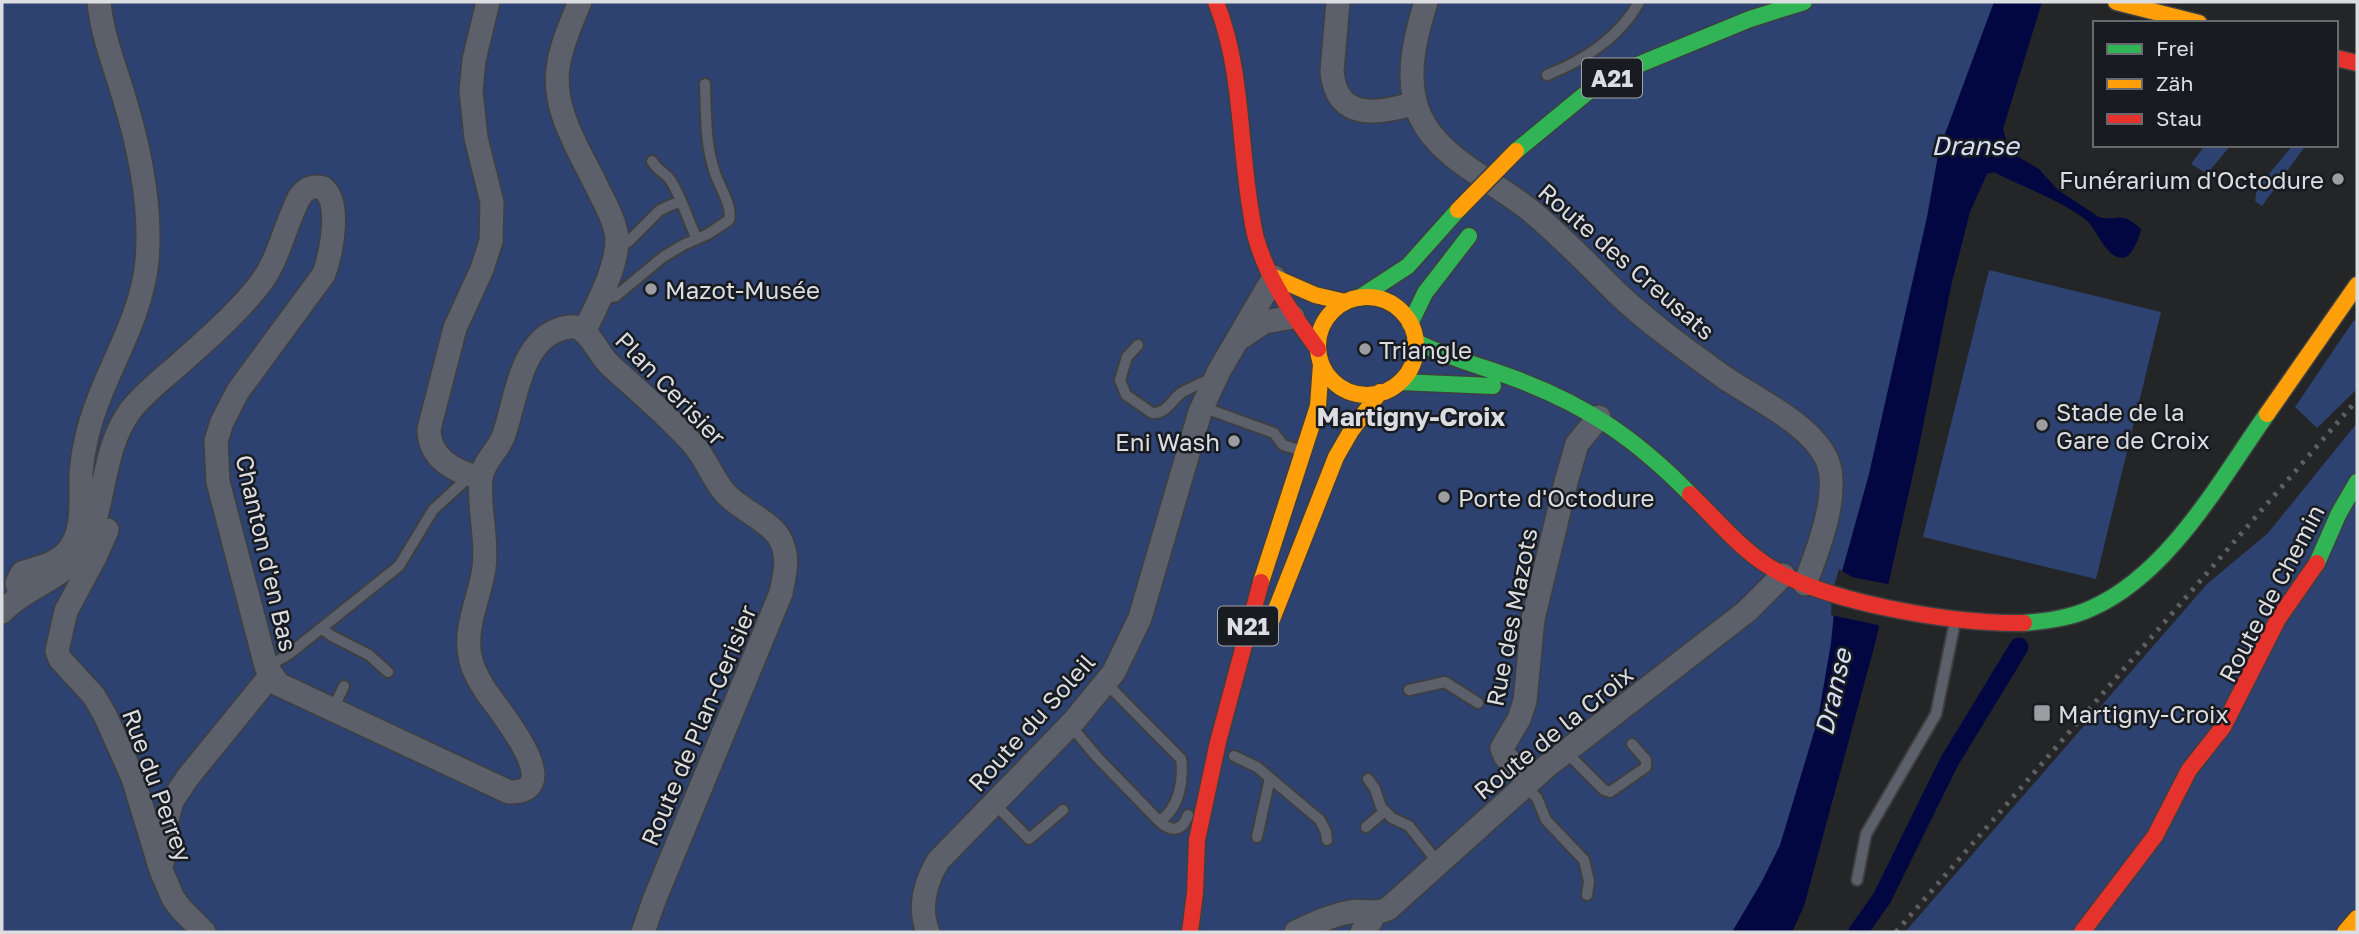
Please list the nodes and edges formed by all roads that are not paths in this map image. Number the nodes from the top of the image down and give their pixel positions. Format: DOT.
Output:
graph roads {
  1 [pos="99,2"];
  2 [pos="488,2"];
  3 [pos="579,2"];
  4 [pos="1216,2"];
  5 [pos="1338,2"];
  6 [pos="1426,2"];
  7 [pos="1639,2"];
  8 [pos="1804,2"];
  9 [pos="2116,2"];
  10 [pos="2191,21"];
  11 [pos="1723,30"];
  12 [pos="2338,58"];
  13 [pos="2357,63"];
  14 [pos="1547,75"];
  15 [pos="1645,80"];
  16 [pos="705,84"];
  17 [pos="1415,103"];
  18 [pos="652,161"];
  19 [pos="1520,182"];
  20 [pos="680,201"];
  21 [pos="1496,206"];
  22 [pos="1480,223"];
  23 [pos="696,239"];
  24 [pos="616,246"];
  25 [pos="1274,277"];
  26 [pos="2357,285"];
  27 [pos="599,299"];
  28 [pos="1352,300"];
  29 [pos="1293,317"];
  30 [pos="1410,324"];
  31 [pos="579,329"];
  32 [pos="1239,339"];
  33 [pos="1415,341"];
  34 [pos="1138,345"];
  35 [pos="1320,357"];
  36 [pos="1400,382"];
  37 [pos="1212,385"];
  38 [pos="1540,390"];
  39 [pos="1380,392"];
  40 [pos="1202,407"];
  41 [pos="1592,413"];
  42 [pos="1304,451"];
  43 [pos="476,476"];
  44 [pos="2357,482"];
  45 [pos="97,506"];
  46 [pos="779,537"];
  47 [pos="1783,575"];
  48 [pos="1816,588"];
  49 [pos="21,596"];
  50 [pos="2,612"];
  51 [pos="1956,619"];
  52 [pos="321,628"];
  53 [pos="1262,645"];
  54 [pos="269,671"];
  55 [pos="388,672"];
  56 [pos="1106,683"];
  57 [pos="344,686"];
  58 [pos="1409,690"];
  59 [pos="1478,703"];
  60 [pos="333,709"];
  61 [pos="1070,725"];
  62 [pos="1632,744"];
  63 [pos="1235,751"];
  64 [pos="1566,752"];
  65 [pos="1230,774"];
  66 [pos="1270,778"];
  67 [pos="1368,779"];
  68 [pos="1527,784"];
  69 [pos="994,803"];
  70 [pos="1190,805"];
  71 [pos="1063,810"];
  72 [pos="1385,811"];
  73 [pos="1159,821"];
  74 [pos="1366,827"];
  75 [pos="1257,837"];
  76 [pos="1327,840"];
  77 [pos="1213,845"];
  78 [pos="1439,864"];
  79 [pos="161,867"];
  80 [pos="1857,880"];
  81 [pos="1195,893"];
  82 [pos="1587,895"];
  83 [pos="1374,912"];
  84 [pos="2357,918"];
  85 [pos="204,932"];
  86 [pos="643,932"];
  87 [pos="928,932"];
  88 [pos="1190,932"];
  89 [pos="1296,932"];
  90 [pos="1362,932"];
  91 [pos="2082,932"];
  92 [pos="2345,932"];
  1 -- 49 [label="street"];
  2 -- 43 [label="street"];
  3 -- 24 [label="street, Plan Cerisier"];
  4 -- 25 [label="main road"];
  5 -- 17 [label="street"];
  6 -- 17 [label="street, Route des Creusats"];
  7 -- 14 [label="lane"];
  8 -- 11 [label="main road, A21"];
  9 -- 10 [label="main road"];
  11 -- 15 [label="main road, A21"];
  11 -- 28 [label="main road, A21, bridge"];
  12 -- 13 [label="main road"];
  16 -- 23 [label="lane"];
  17 -- 48 [label="street, Route des Creusats"];
  18 -- 20 [label="lane"];
  19 -- 21 [label="main road"];
  20 -- 23 [label="lane"];
  20 -- 24 [label="lane"];
  22 -- 30 [label="main road"];
  23 -- 27 [label="lane"];
  24 -- 27 [label="street, Plan Cerisier"];
  25 -- 28 [label="main road"];
  25 -- 29 [label="main road"];
  25 -- 32 [label="street, Route du Soleil"];
  26 -- 51 [label="main road"];
  27 -- 31 [label="street, Plan Cerisier"];
  28 -- 30 [label="main road"];
  28 -- 35 [label="main road, N21"];
  29 -- 32 [label="street, Route du Soleil"];
  29 -- 35 [label="main road"];
  30 -- 33 [label="main road"];
  31 -- 43 [label="street, Chanton d'en Bas"];
  31 -- 46 [label="street, Plan Cerisier"];
  32 -- 37 [label="street, Route du Soleil"];
  33 -- 36 [label="main road"];
  33 -- 38 [label="main road"];
  34 -- 37 [label="lane"];
  35 -- 39 [label="main road, N21"];
  35 -- 42 [label="main road, N21"];
  36 -- 38 [label="main road"];
  36 -- 39 [label="main road, N21"];
  37 -- 40 [label="street, Route du Soleil"];
  38 -- 41 [label="main road"];
  39 -- 53 [label="main road, N21"];
  40 -- 42 [label="lane"];
  40 -- 56 [label="street, Route du Soleil"];
  41 -- 47 [label="main road"];
  41 -- 68 [label="street, Rue des Mazots"];
  42 -- 81 [label="main road, N21"];
  43 -- 52 [label="lane"];
  43 -- 60 [label="street, Chanton d'en Bas"];
  44 -- 91 [label="main road, Route de Chemin"];
  45 -- 49 [label="street, Chanton d'en Bas"];
  45 -- 54 [label="street, Chanton d'en Bas"];
  45 -- 79 [label="street, Rue du Perrey"];
  46 -- 86 [label="street, Route de Plan-Cerisier"];
  47 -- 48 [label="main road"];
  47 -- 64 [label="street, Route de la Croix"];
  48 -- 51 [label="main road"];
  49 -- 50 [label="street, Chanton d'en Bas"];
  51 -- 80 [label="lane"];
  52 -- 54 [label="lane"];
  52 -- 55 [label="lane"];
  54 -- 60 [label="street, Chanton d'en Bas"];
  54 -- 79 [label="street"];
  56 -- 61 [label="street, Route du Soleil"];
  56 -- 73 [label="lane"];
  57 -- 60 [label="lane"];
  58 -- 59 [label="lane"];
  61 -- 69 [label="street, Route du Soleil"];
  61 -- 73 [label="lane"];
  62 -- 64 [label="lane"];
  63 -- 65 [label="main road"];
  63 -- 66 [label="lane"];
  64 -- 68 [label="street, Route de la Croix"];
  66 -- 75 [label="lane"];
  66 -- 76 [label="lane"];
  67 -- 72 [label="lane"];
  68 -- 78 [label="street, Route de la Croix"];
  68 -- 82 [label="lane"];
  69 -- 71 [label="lane"];
  69 -- 87 [label="street, Route du Soleil"];
  70 -- 73 [label="lane"];
  72 -- 74 [label="lane"];
  72 -- 78 [label="lane"];
  77 -- 81 [label="main road, N21"];
  78 -- 83 [label="street, Route de la Croix"];
  79 -- 85 [label="street, Rue du Perrey"];
  81 -- 88 [label="main road, N21"];
  83 -- 89 [label="street"];
  83 -- 90 [label="street"];
  84 -- 92 [label="main road"];
}
